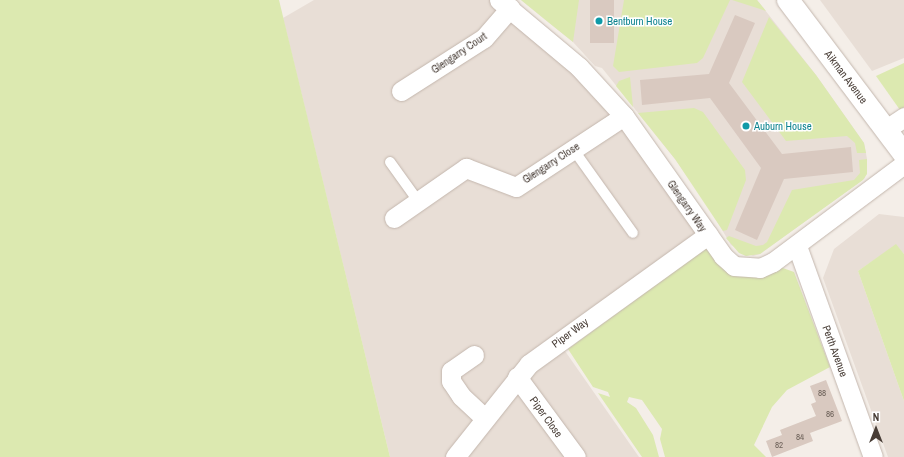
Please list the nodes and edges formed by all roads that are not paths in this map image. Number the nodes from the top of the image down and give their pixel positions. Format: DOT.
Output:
graph roads {
  1 [pos="788,0"];
  2 [pos="504,4"];
  3 [pos="401,91"];
  4 [pos="624,116"];
  5 [pos="904,117"];
  6 [pos="885,130"];
  7 [pos="573,149"];
  8 [pos="904,154"];
  9 [pos="390,162"];
  10 [pos="904,164"];
  11 [pos="418,201"];
  12 [pos="394,218"];
  13 [pos="633,233"];
  14 [pos="708,235"];
  15 [pos="797,246"];
  16 [pos="474,355"];
  17 [pos="517,377"];
  18 [pos="485,418"];
  19 [pos="455,457"];
  20 [pos="576,457"];
  21 [pos="873,457"];
  1 -- 6 [label="street, Aikman Avenue"];
  2 -- 3 [label="street, Glengarry Court"];
  2 -- 4 [label="street, Glengarry Way"];
  4 -- 7 [label="street, Glengarry Close"];
  4 -- 14 [label="street, Glengarry Way"];
  5 -- 6 [label="street"];
  6 -- 8 [label="street, Aikman Avenue"];
  7 -- 11 [label="street, Glengarry Close"];
  7 -- 13 [label="lane"];
  9 -- 11 [label="lane"];
  10 -- 15 [label="street, Glengarry Way"];
  11 -- 12 [label="street, Glengarry Close"];
  14 -- 15 [label="street, Glengarry Way"];
  14 -- 17 [label="street, Piper Way"];
  15 -- 21 [label="street, Perth Avenue"];
  16 -- 18 [label="street"];
  17 -- 18 [label="street, Piper Way"];
  17 -- 20 [label="street, Piper Close"];
  18 -- 19 [label="street, Piper Way"];
}
